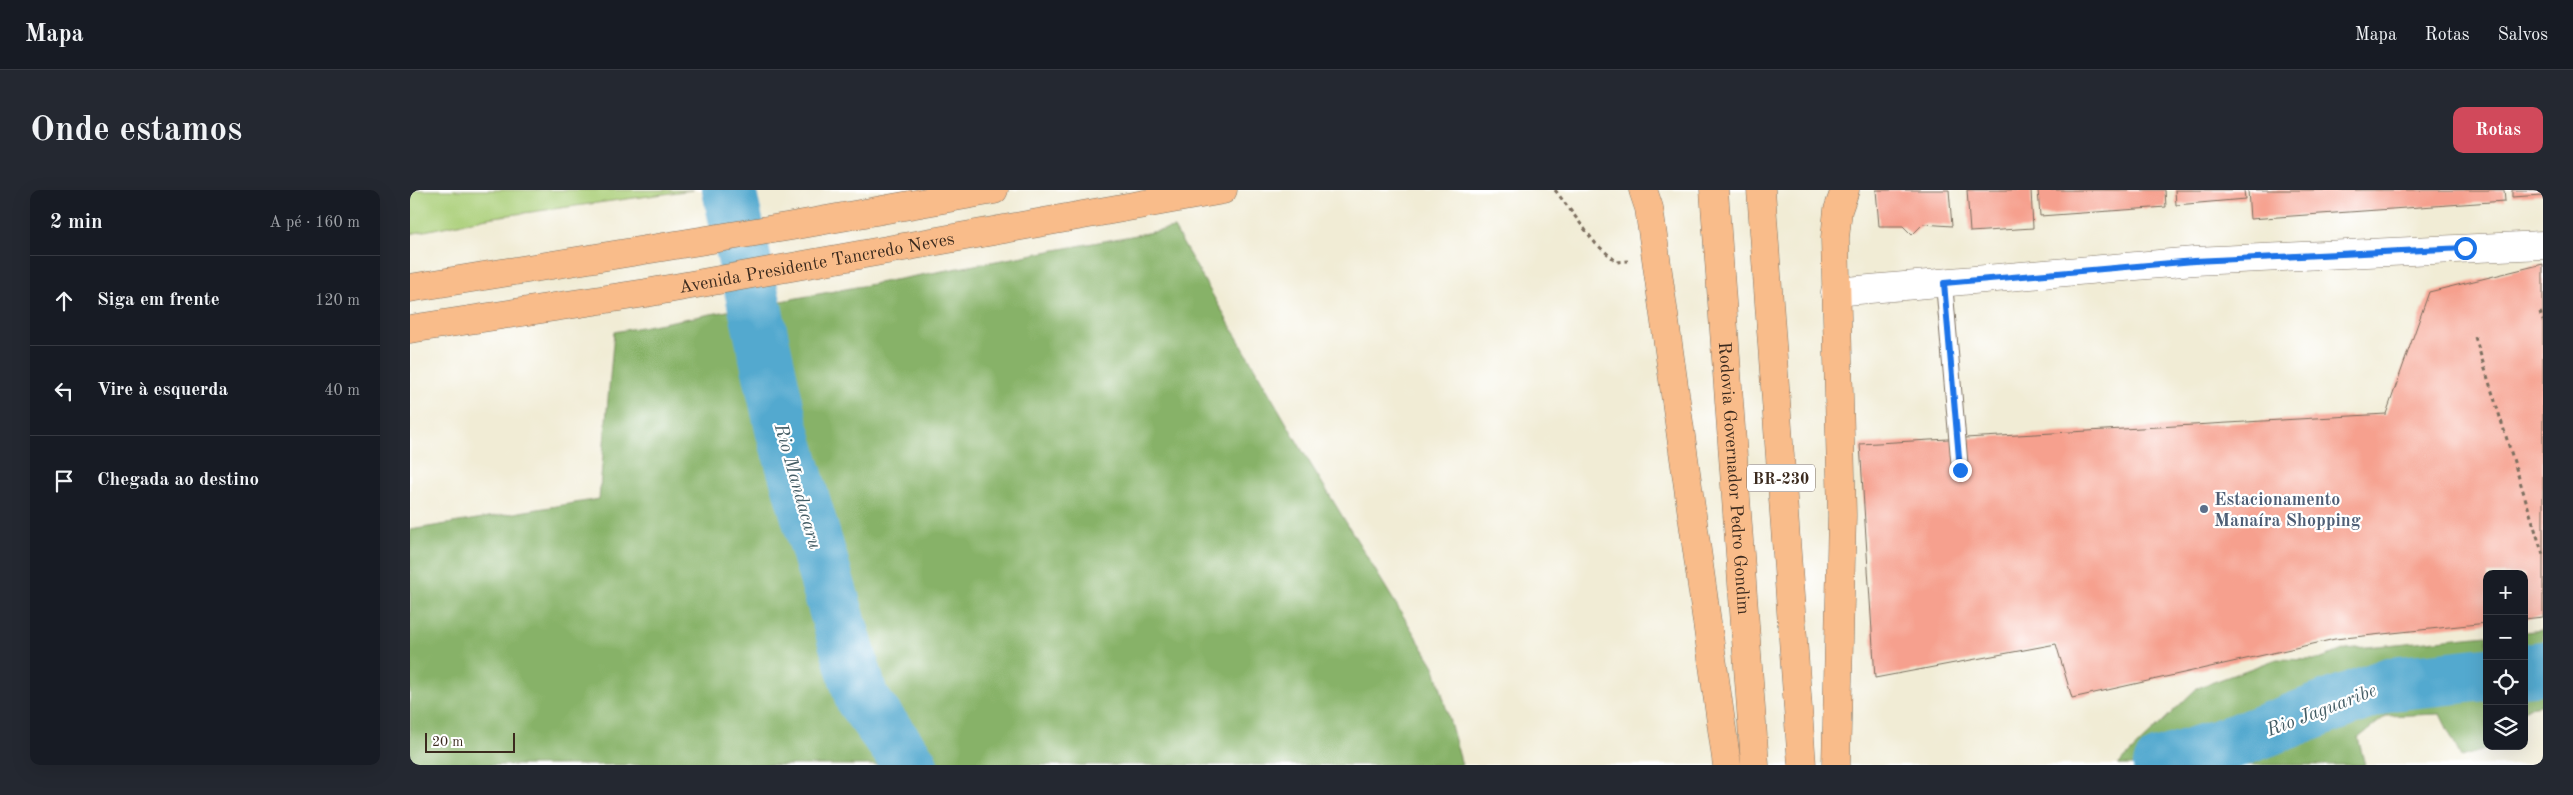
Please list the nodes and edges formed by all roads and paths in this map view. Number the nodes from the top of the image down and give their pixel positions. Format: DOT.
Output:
graph roads {
  1 [pos="994,190"];
  2 [pos="1223,190"];
  3 [pos="1555,190"];
  4 [pos="1643,190"];
  5 [pos="1714,190"];
  6 [pos="1761,190"];
  7 [pos="1845,190"];
  8 [pos="2543,245"];
  9 [pos="1657,264"];
  10 [pos="1944,283"];
  11 [pos="410,288"];
  12 [pos="1835,292"];
  13 [pos="2540,312"];
  14 [pos="2543,320"];
  15 [pos="410,329"];
  16 [pos="2475,337"];
  17 [pos="1960,470"];
  18 [pos="2543,555"];
  19 [pos="1727,765"];
  20 [pos="1755,765"];
  21 [pos="1802,765"];
  22 [pos="1836,765"];
  1 -- 11 [label="main road"];
  2 -- 15 [label="main road, Avenida Presidente Tancredo Neves"];
  3 -- 9 [label="path"];
  4 -- 9 [label="main road"];
  5 -- 20 [label="main road, Rodovia Governador Pedro Gondim / BR-230"];
  6 -- 21 [label="main road, BR-230"];
  7 -- 12 [label="main road"];
  8 -- 10 [label="street"];
  9 -- 19 [label="main road"];
  10 -- 12 [label="street"];
  10 -- 17 [label="lane"];
  12 -- 22 [label="main road"];
  13 -- 14 [label="path"];
  16 -- 18 [label="path"];
}
